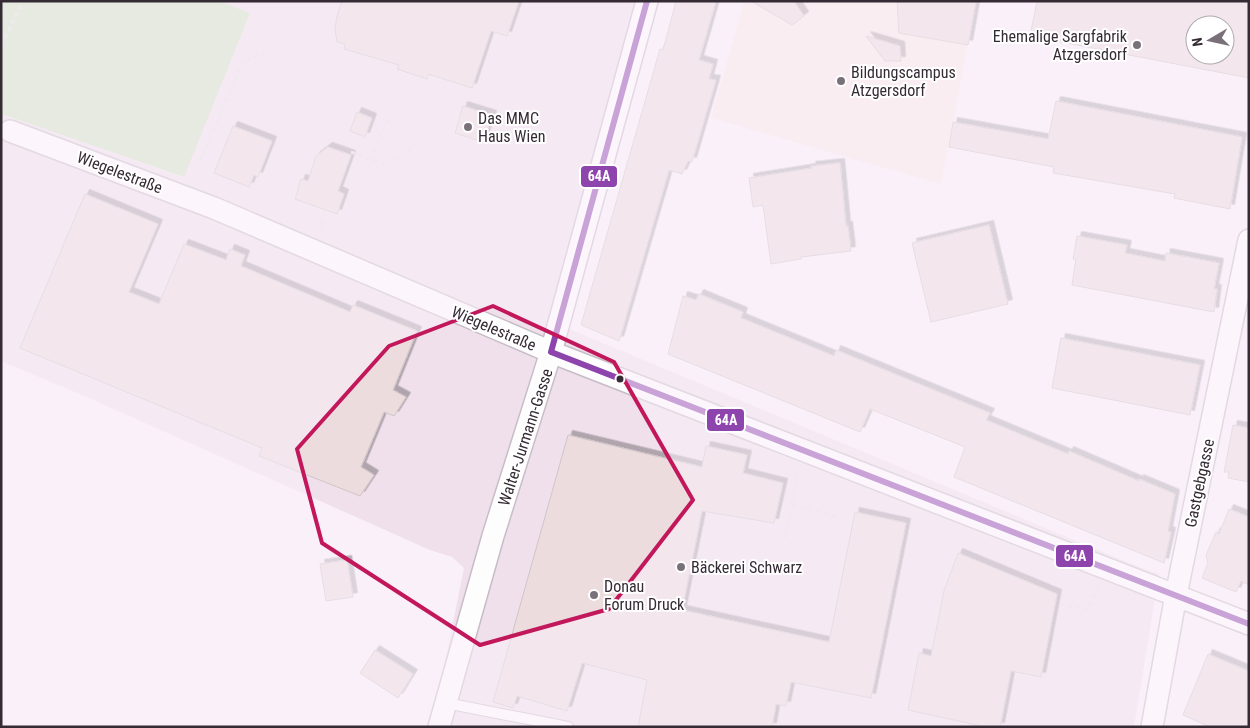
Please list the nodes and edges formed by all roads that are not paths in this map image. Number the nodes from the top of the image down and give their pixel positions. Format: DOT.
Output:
graph roads {
  1 [pos="647,1"];
  2 [pos="10,131"];
  3 [pos="1249,240"];
  4 [pos="551,352"];
  5 [pos="1176,595"];
  6 [pos="1249,624"];
  7 [pos="446,703"];
  8 [pos="439,727"];
  9 [pos="568,727"];
  10 [pos="1152,727"];
  1 -- 4 [label="street, Walter-Jurmann-Gasse"];
  2 -- 4 [label="street, Wiegelestraße"];
  3 -- 5 [label="street, Gastgebgasse"];
  4 -- 5 [label="street, Wiegelestraße"];
  4 -- 7 [label="street, Walter-Jurmann-Gasse"];
  5 -- 6 [label="street, Wiegelestraße"];
  5 -- 10 [label="street, Gastgebgasse"];
  7 -- 8 [label="street, Walter-Jurmann-Gasse"];
  7 -- 9 [label="lane"];
}
